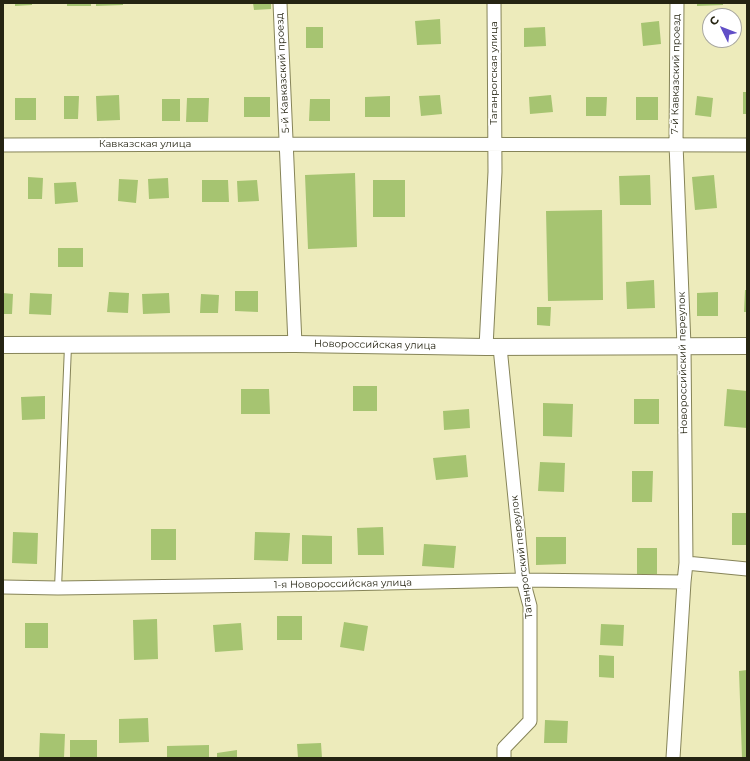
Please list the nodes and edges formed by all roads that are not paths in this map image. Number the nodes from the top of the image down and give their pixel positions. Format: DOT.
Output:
graph roads {
  1 [pos="280,3"];
  2 [pos="494,3"];
  3 [pos="677,3"];
  4 [pos="287,144"];
  5 [pos="494,144"];
  6 [pos="676,144"];
  7 [pos="3,145"];
  8 [pos="747,145"];
  9 [pos="295,344"];
  10 [pos="3,345"];
  11 [pos="68,345"];
  12 [pos="684,346"];
  13 [pos="747,346"];
  14 [pos="493,347"];
  15 [pos="686,563"];
  16 [pos="747,569"];
  17 [pos="523,580"];
  18 [pos="684,582"];
  19 [pos="3,587"];
  20 [pos="58,588"];
  21 [pos="504,758"];
  22 [pos="673,758"];
  1 -- 4 [label="street, 5-й Кавказский проезд"];
  2 -- 5 [label="street, Таганрогская улица"];
  3 -- 6 [label="street, 7-й Кавказский проезд"];
  4 -- 5 [label="street, Кавказская улица"];
  4 -- 7 [label="street, Кавказская улица"];
  4 -- 9 [label="street, 5-й Кавказский проезд"];
  5 -- 6 [label="street, Кавказская улица"];
  5 -- 14 [label="street, Таганрогская улица"];
  6 -- 8 [label="street"];
  6 -- 12 [label="street, Новороссийский переулок"];
  9 -- 11 [label="street, Новороссийская улица"];
  9 -- 14 [label="street, Новороссийская улица"];
  10 -- 11 [label="street, Новороссийская улица"];
  11 -- 20 [label="lane"];
  12 -- 13 [label="street, Новороссийская улица"];
  12 -- 14 [label="street, Новороссийская улица"];
  12 -- 15 [label="street, Новороссийский переулок"];
  14 -- 17 [label="street, Таганрогский переулок"];
  15 -- 16 [label="street"];
  15 -- 18 [label="street, Новороссийский переулок"];
  17 -- 18 [label="street, 1-я Новороссийская улица"];
  17 -- 20 [label="street, 1-я Новороссийская улица"];
  17 -- 21 [label="street, Таганрогский переулок"];
  18 -- 22 [label="street, Новороссийский переулок"];
  19 -- 20 [label="street, 1-я Новороссийская улица"];
}
